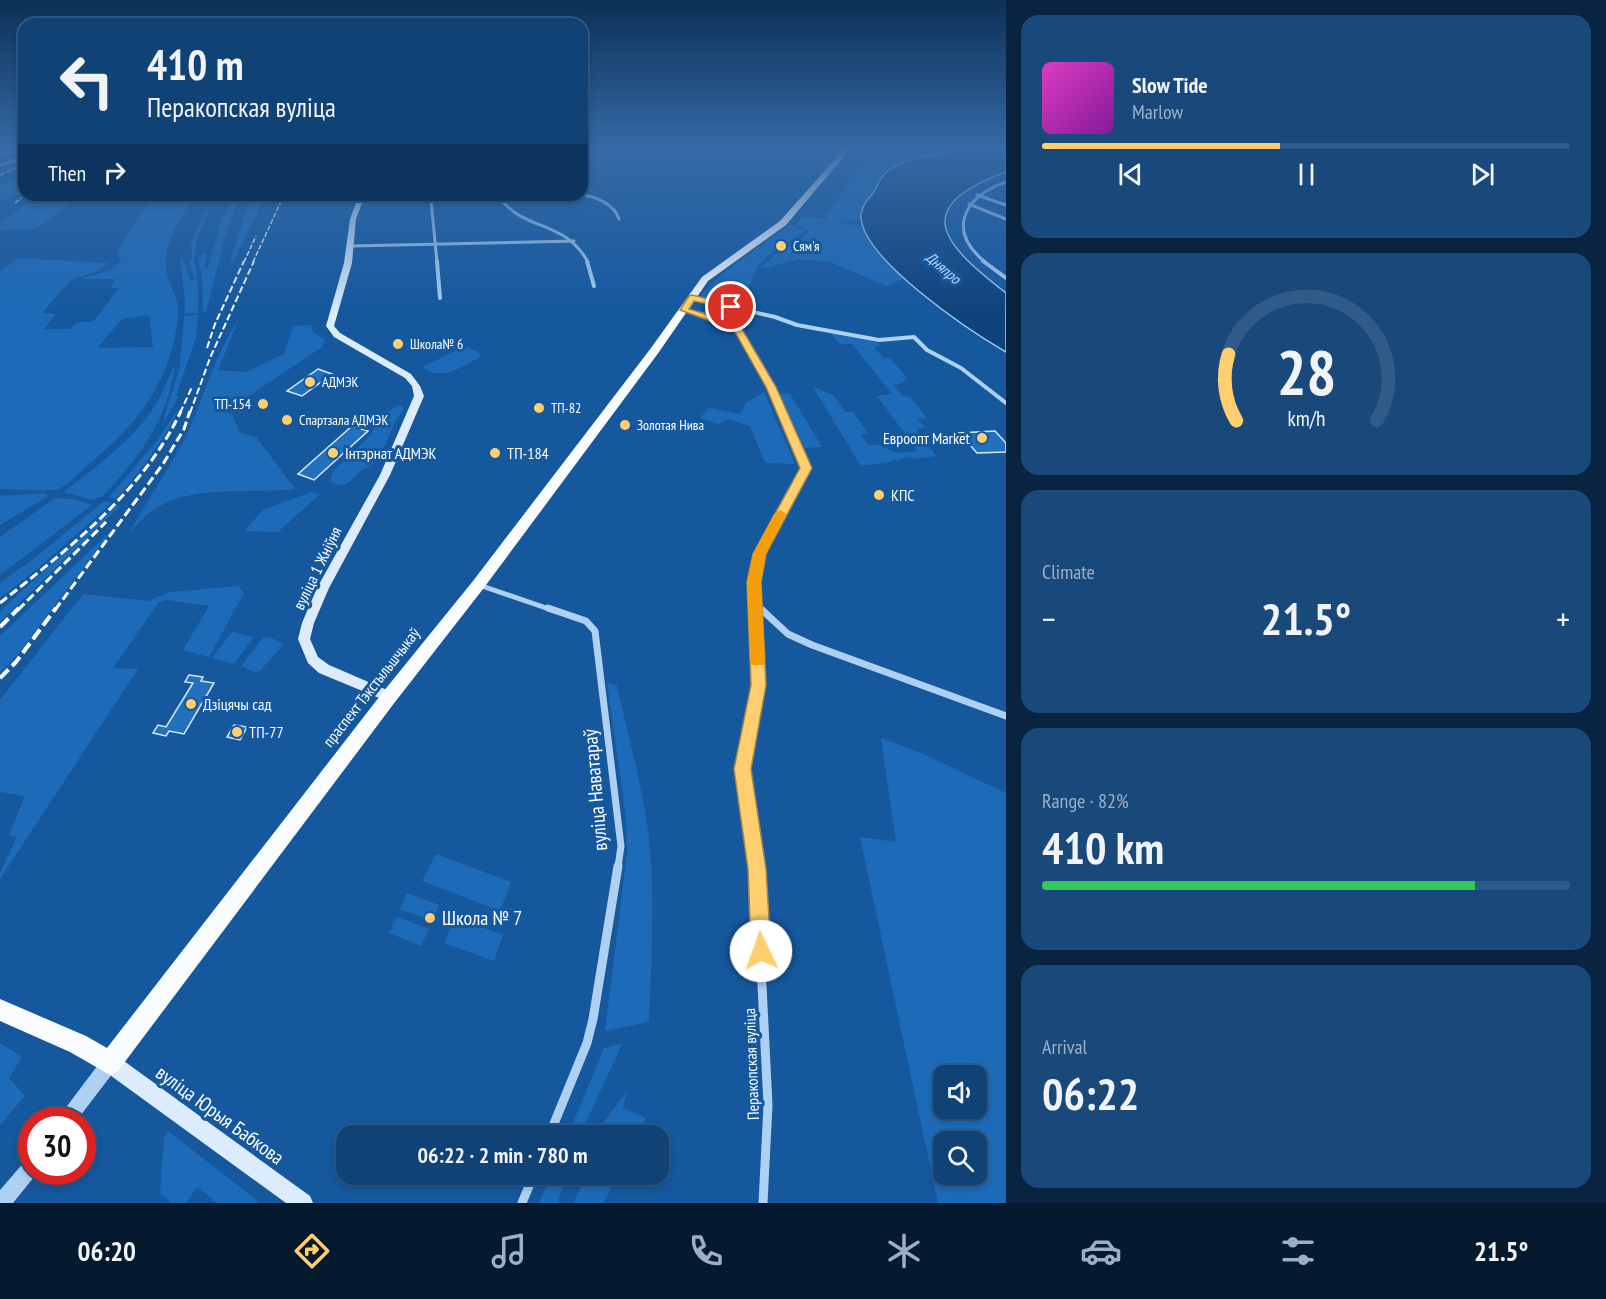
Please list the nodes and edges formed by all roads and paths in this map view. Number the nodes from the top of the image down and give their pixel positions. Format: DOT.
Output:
graph roads {
  1 [pos="358,203"];
  2 [pos="431,203"];
  3 [pos="502,203"];
  4 [pos="604,203"];
  5 [pos="800,203"];
  6 [pos="969,204"];
  7 [pos="619,219"];
  8 [pos="1006,219"];
  9 [pos="574,241"];
  10 [pos="435,243"];
  11 [pos="352,246"];
  12 [pos="1006,278"];
  13 [pos="594,286"];
  14 [pos="440,298"];
  15 [pos="692,298"];
  16 [pos="684,310"];
  17 [pos="1006,403"];
  18 [pos="478,585"];
  19 [pos="754,604"];
  20 [pos="389,697"];
  21 [pos="1006,716"];
  22 [pos="0,1010"];
  23 [pos="110,1063"];
  24 [pos="77,1107"];
  25 [pos="553,1125"];
  26 [pos="18,1183"];
  27 [pos="529,1185"];
  28 [pos="1,1203"];
  29 [pos="303,1203"];
  30 [pos="522,1203"];
  31 [pos="763,1203"];
  1 -- 11 [label="main road"];
  2 -- 10 [label="street"];
  3 -- 9 [label="street"];
  4 -- 7 [label="street"];
  5 -- 15 [label="main road, праспект Тэкстыльшчыкаў"];
  6 -- 8 [label="street"];
  6 -- 12 [label="street"];
  9 -- 10 [label="street"];
  9 -- 13 [label="street"];
  10 -- 11 [label="street"];
  10 -- 14 [label="street"];
  11 -- 20 [label="main road, вуліца 1 Жніўня"];
  15 -- 16 [label="main road, праспект Тэкстыльшчыкаў"];
  15 -- 17 [label="street"];
  16 -- 18 [label="main road, праспект Тэкстыльшчыкаў"];
  16 -- 19 [label="street, Перакопская вуліца"];
  18 -- 20 [label="main road, праспект Тэкстыльшчыкаў"];
  18 -- 25 [label="street, вуліца Наватараў"];
  19 -- 21 [label="street"];
  19 -- 31 [label="street, Перакопская вуліца"];
  20 -- 23 [label="main road, праспект Тэкстыльшчыкаў"];
  22 -- 23 [label="main road"];
  23 -- 24 [label="street, праспект Тэкстыльшчыкаў"];
  23 -- 29 [label="main road, вуліца Юрыя Бабкова"];
  26 -- 28 [label="street"];
  27 -- 30 [label="street"];
}
